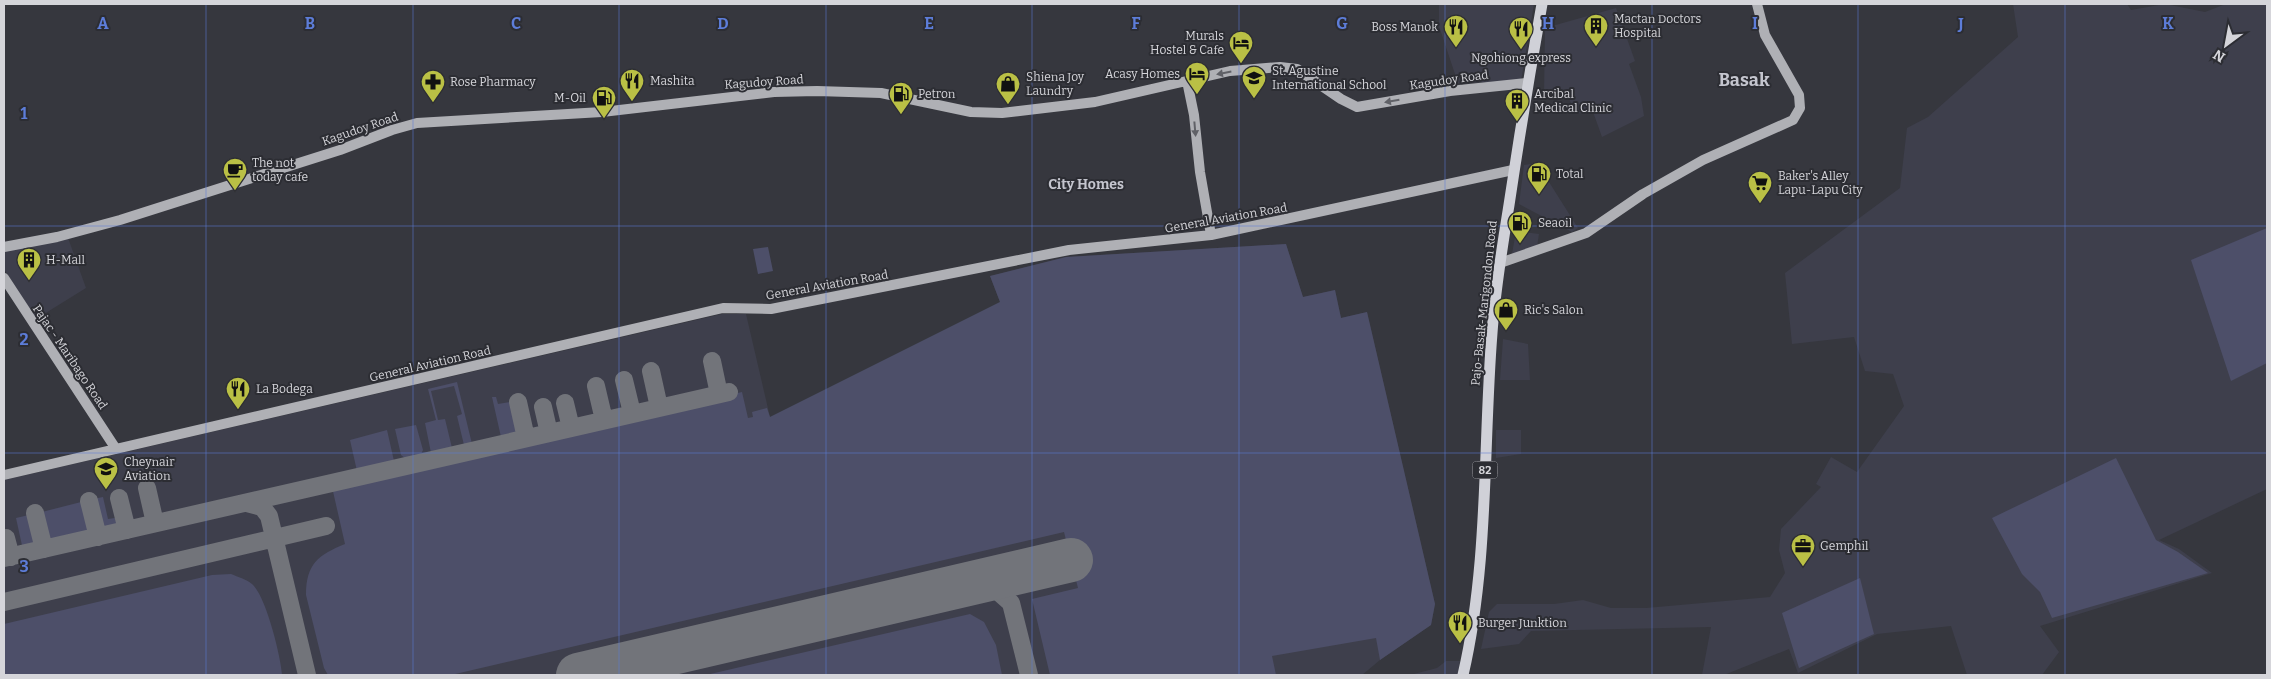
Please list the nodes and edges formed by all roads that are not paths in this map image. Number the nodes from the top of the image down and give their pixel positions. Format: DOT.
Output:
graph roads {
  1 [pos="1542,4"];
  2 [pos="1757,4"];
  3 [pos="1187,81"];
  4 [pos="1527,83"];
  5 [pos="1513,170"];
  6 [pos="1211,235"];
  7 [pos="4,247"];
  8 [pos="1500,263"];
  9 [pos="4,278"];
  10 [pos="116,449"];
  11 [pos="4,475"];
  12 [pos="1463,675"];
  1 -- 4 [label="main road, 82"];
  2 -- 8 [label="street"];
  4 -- 3 [label="street, Kagudoy Road, one-way"];
  3 -- 6 [label="street, one-way"];
  3 -- 7 [label="street, Kagudoy Road"];
  4 -- 5 [label="main road, Pajo-Basak-Marigondon Road / 82"];
  5 -- 6 [label="street, General Aviation Road"];
  5 -- 8 [label="main road, Pajo-Basak-Marigondon Road / 82"];
  6 -- 10 [label="street, General Aviation Road"];
  8 -- 12 [label="main road, Pajo-Basak-Marigondon Road / 82"];
  9 -- 10 [label="street, Pajac - Maribago Road"];
  10 -- 11 [label="street, General Aviation Road"];
}
